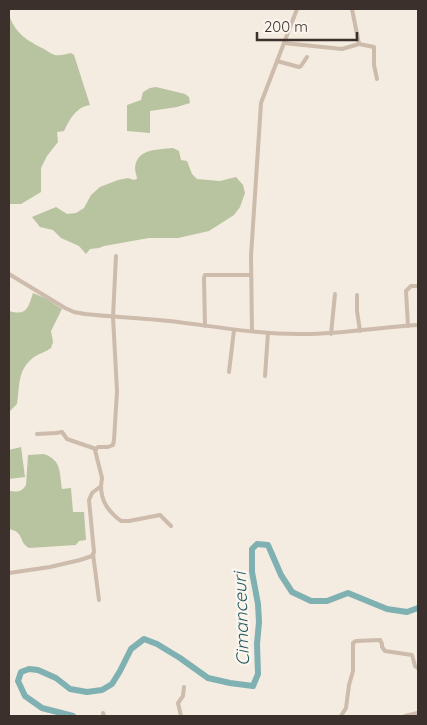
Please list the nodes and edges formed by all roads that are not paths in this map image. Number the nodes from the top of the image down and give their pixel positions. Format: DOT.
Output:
graph roads {
  1 [pos="297,9"];
  2 [pos="352,9"];
  3 [pos="284,43"];
  4 [pos="359,44"];
  5 [pos="307,58"];
  6 [pos="277,62"];
  7 [pos="378,79"];
  8 [pos="116,256"];
  9 [pos="9,274"];
  10 [pos="251,275"];
  11 [pos="418,286"];
  12 [pos="335,294"];
  13 [pos="357,295"];
  14 [pos="113,317"];
  15 [pos="418,325"];
  16 [pos="205,326"];
  17 [pos="408,326"];
  18 [pos="234,330"];
  19 [pos="252,331"];
  20 [pos="360,331"];
  21 [pos="268,333"];
  22 [pos="331,334"];
  23 [pos="230,372"];
  24 [pos="265,376"];
  25 [pos="37,434"];
  26 [pos="96,448"];
  27 [pos="101,486"];
  28 [pos="171,526"];
  29 [pos="93,554"];
  30 [pos="9,573"];
  31 [pos="99,600"];
  32 [pos="418,668"];
  33 [pos="184,687"];
  34 [pos="418,713"];
  35 [pos="182,716"];
  36 [pos="341,716"];
  37 [pos="405,716"];
  1 -- 3 [label="street"];
  2 -- 4 [label="street"];
  3 -- 4 [label="street"];
  3 -- 6 [label="street"];
  4 -- 7 [label="street"];
  5 -- 6 [label="street"];
  6 -- 10 [label="street"];
  8 -- 14 [label="street"];
  9 -- 14 [label="street"];
  10 -- 16 [label="street"];
  10 -- 19 [label="street"];
  11 -- 17 [label="street"];
  12 -- 22 [label="street"];
  13 -- 20 [label="street"];
  14 -- 16 [label="street"];
  14 -- 26 [label="street"];
  15 -- 17 [label="street"];
  16 -- 18 [label="street"];
  17 -- 20 [label="street"];
  18 -- 19 [label="street"];
  18 -- 23 [label="street"];
  19 -- 21 [label="street"];
  20 -- 22 [label="street"];
  21 -- 22 [label="street"];
  21 -- 24 [label="street"];
  25 -- 26 [label="street"];
  26 -- 27 [label="street"];
  27 -- 28 [label="street"];
  27 -- 29 [label="street"];
  29 -- 30 [label="street"];
  29 -- 31 [label="street"];
  32 -- 36 [label="street"];
  33 -- 35 [label="street"];
  34 -- 37 [label="street"];
}
